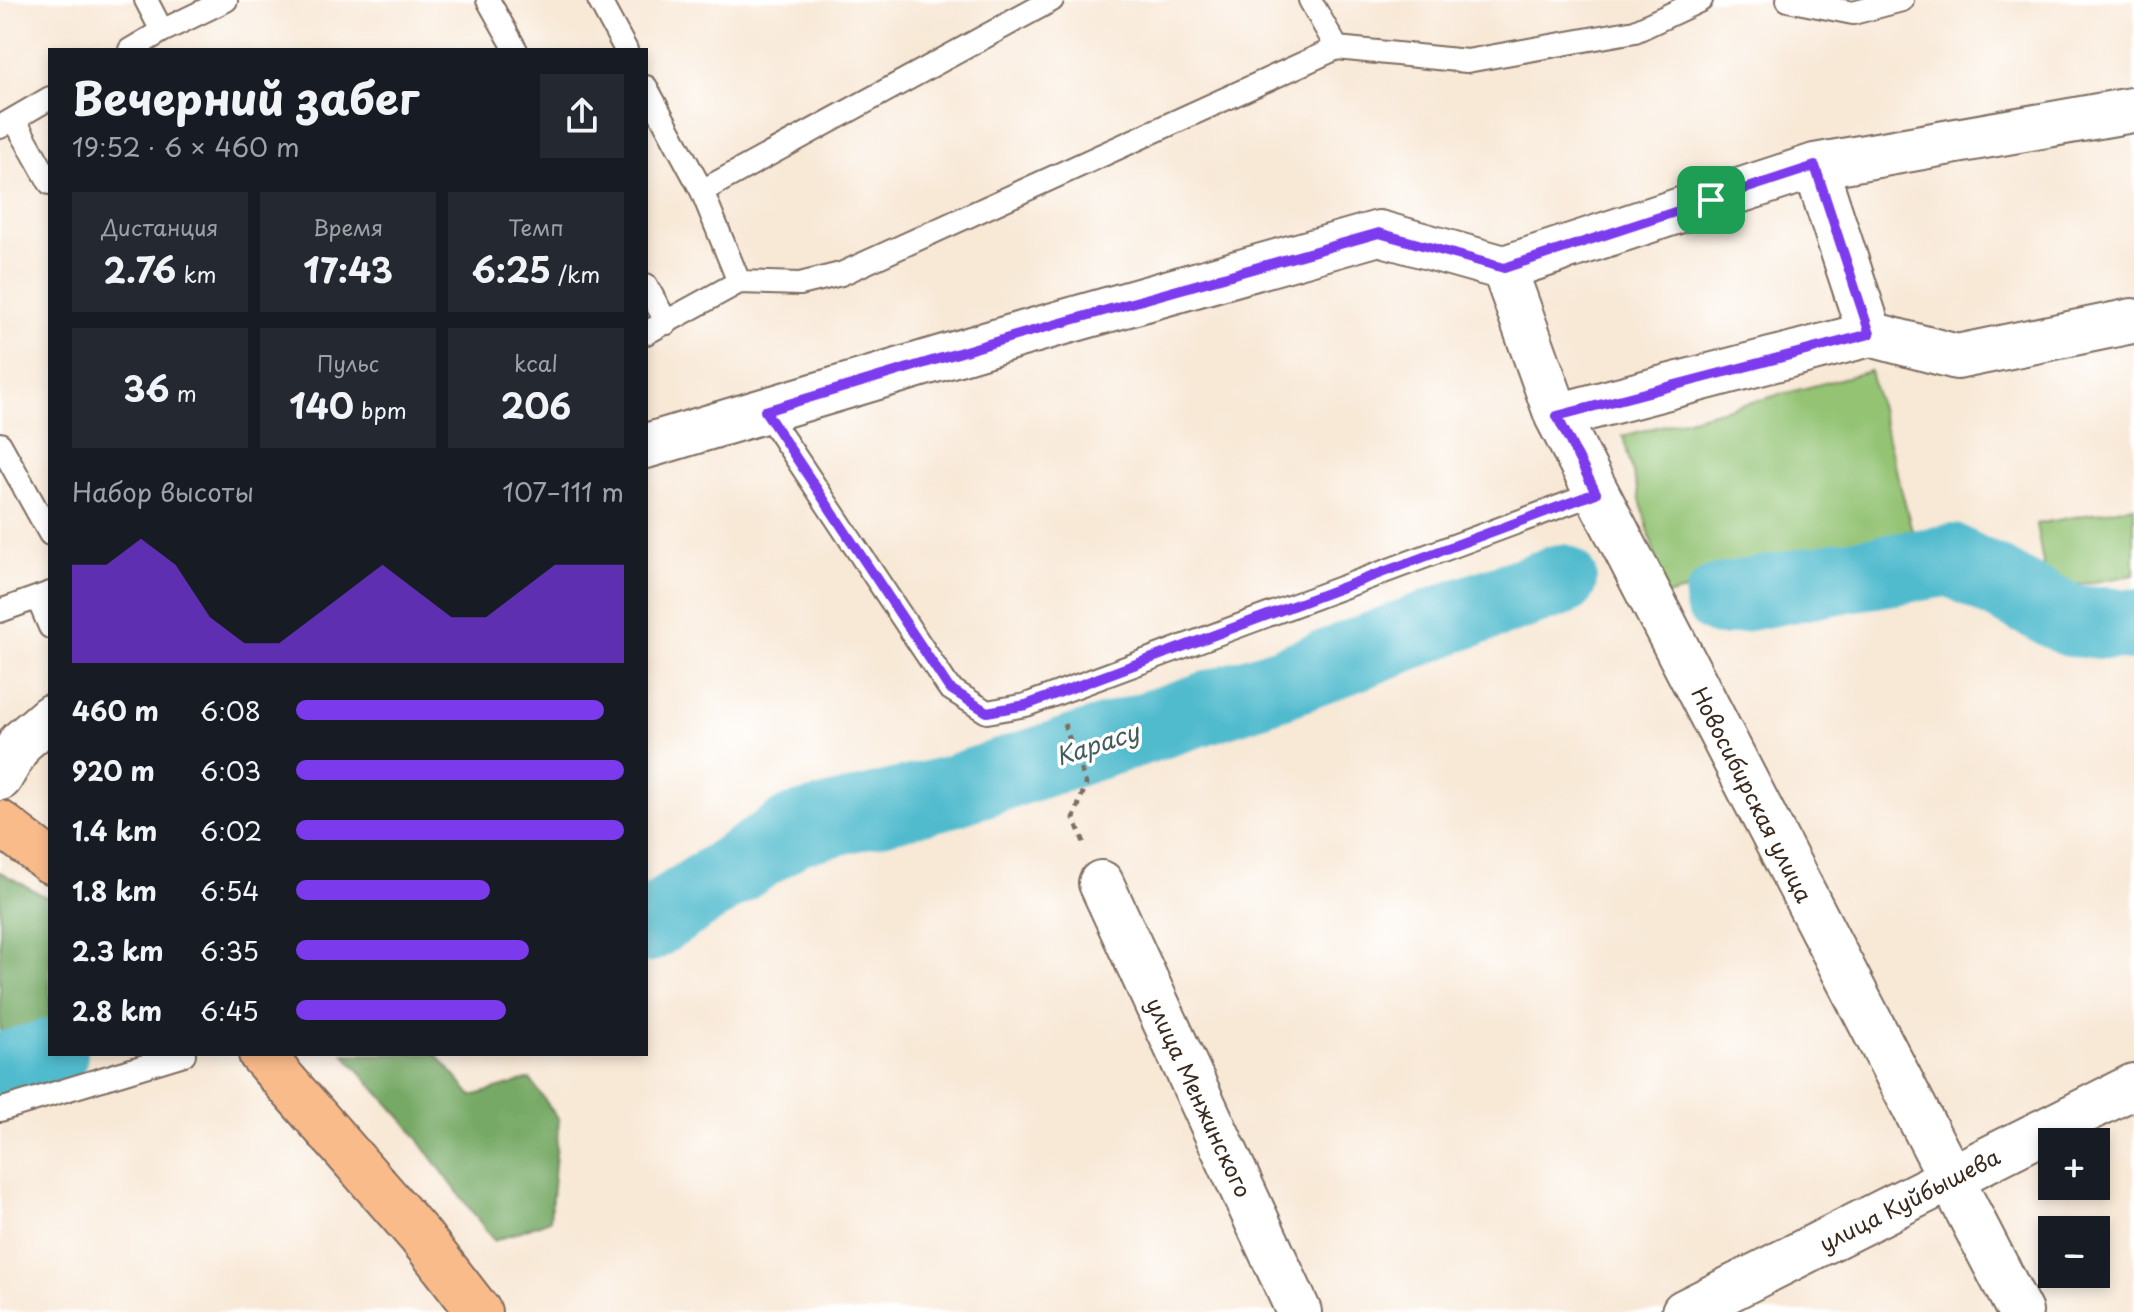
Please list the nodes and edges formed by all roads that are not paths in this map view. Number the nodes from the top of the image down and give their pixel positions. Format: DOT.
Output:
graph roads {
  1 [pos="146,0"];
  2 [pos="226,0"];
  3 [pos="488,0"];
  4 [pos="599,0"];
  5 [pos="1052,0"];
  6 [pos="1310,0"];
  7 [pos="1701,0"];
  8 [pos="1788,0"];
  9 [pos="1902,0"];
  10 [pos="162,31"];
  11 [pos="133,48"];
  12 [pos="515,48"];
  13 [pos="625,48"];
  14 [pos="1337,48"];
  15 [pos="648,91"];
  16 [pos="48,99"];
  17 [pos="2132,110"];
  18 [pos="7,123"];
  19 [pos="1815,166"];
  20 [pos="48,180"];
  21 [pos="702,191"];
  22 [pos="1504,268"];
  23 [pos="739,282"];
  24 [pos="648,289"];
  25 [pos="2132,321"];
  26 [pos="667,323"];
  27 [pos="648,332"];
  28 [pos="1870,334"];
  29 [pos="765,411"];
  30 [pos="1557,416"];
  31 [pos="0,444"];
  32 [pos="648,445"];
  33 [pos="1596,493"];
  34 [pos="48,530"];
  35 [pos="44,596"];
  36 [pos="1,609"];
  37 [pos="48,617"];
  38 [pos="48,719"];
  39 [pos="0,778"];
  40 [pos="0,823"];
  41 [pos="48,859"];
  42 [pos="1101,883"];
  43 [pos="177,1056"];
  44 [pos="263,1056"];
  45 [pos="2134,1086"];
  46 [pos="0,1110"];
  47 [pos="1952,1177"];
  48 [pos="479,1312"];
  49 [pos="1299,1312"];
  50 [pos="1684,1312"];
  51 [pos="2020,1312"];
  1 -- 10 [label="lane"];
  2 -- 10 [label="lane"];
  3 -- 12 [label="lane"];
  4 -- 13 [label="lane"];
  5 -- 21 [label="lane"];
  6 -- 14 [label="lane"];
  7 -- 14 [label="lane"];
  8 -- 9 [label="lane"];
  10 -- 11 [label="lane"];
  14 -- 23 [label="lane"];
  15 -- 21 [label="lane"];
  16 -- 18 [label="lane"];
  17 -- 19 [label="street"];
  18 -- 20 [label="lane"];
  19 -- 22 [label="street"];
  19 -- 28 [label="street"];
  21 -- 23 [label="lane"];
  22 -- 29 [label="street"];
  22 -- 30 [label="street, Новосибирская улица"];
  23 -- 26 [label="lane"];
  24 -- 26 [label="lane"];
  25 -- 28 [label="street"];
  26 -- 27 [label="lane"];
  28 -- 30 [label="street"];
  29 -- 32 [label="street"];
  29 -- 33 [label="lane"];
  30 -- 33 [label="street, Новосибирская улица"];
  31 -- 34 [label="lane"];
  33 -- 47 [label="street, Новосибирская улица"];
  35 -- 36 [label="lane"];
  35 -- 37 [label="lane"];
  38 -- 39 [label="street"];
  40 -- 41 [label="main road"];
  42 -- 49 [label="street, улица Менжинского"];
  43 -- 46 [label="lane"];
  44 -- 48 [label="main road"];
  45 -- 47 [label="street, улица Куйбышева"];
  47 -- 50 [label="street, улица Куйбышева"];
  47 -- 51 [label="street, Новосибирская улица"];
}
